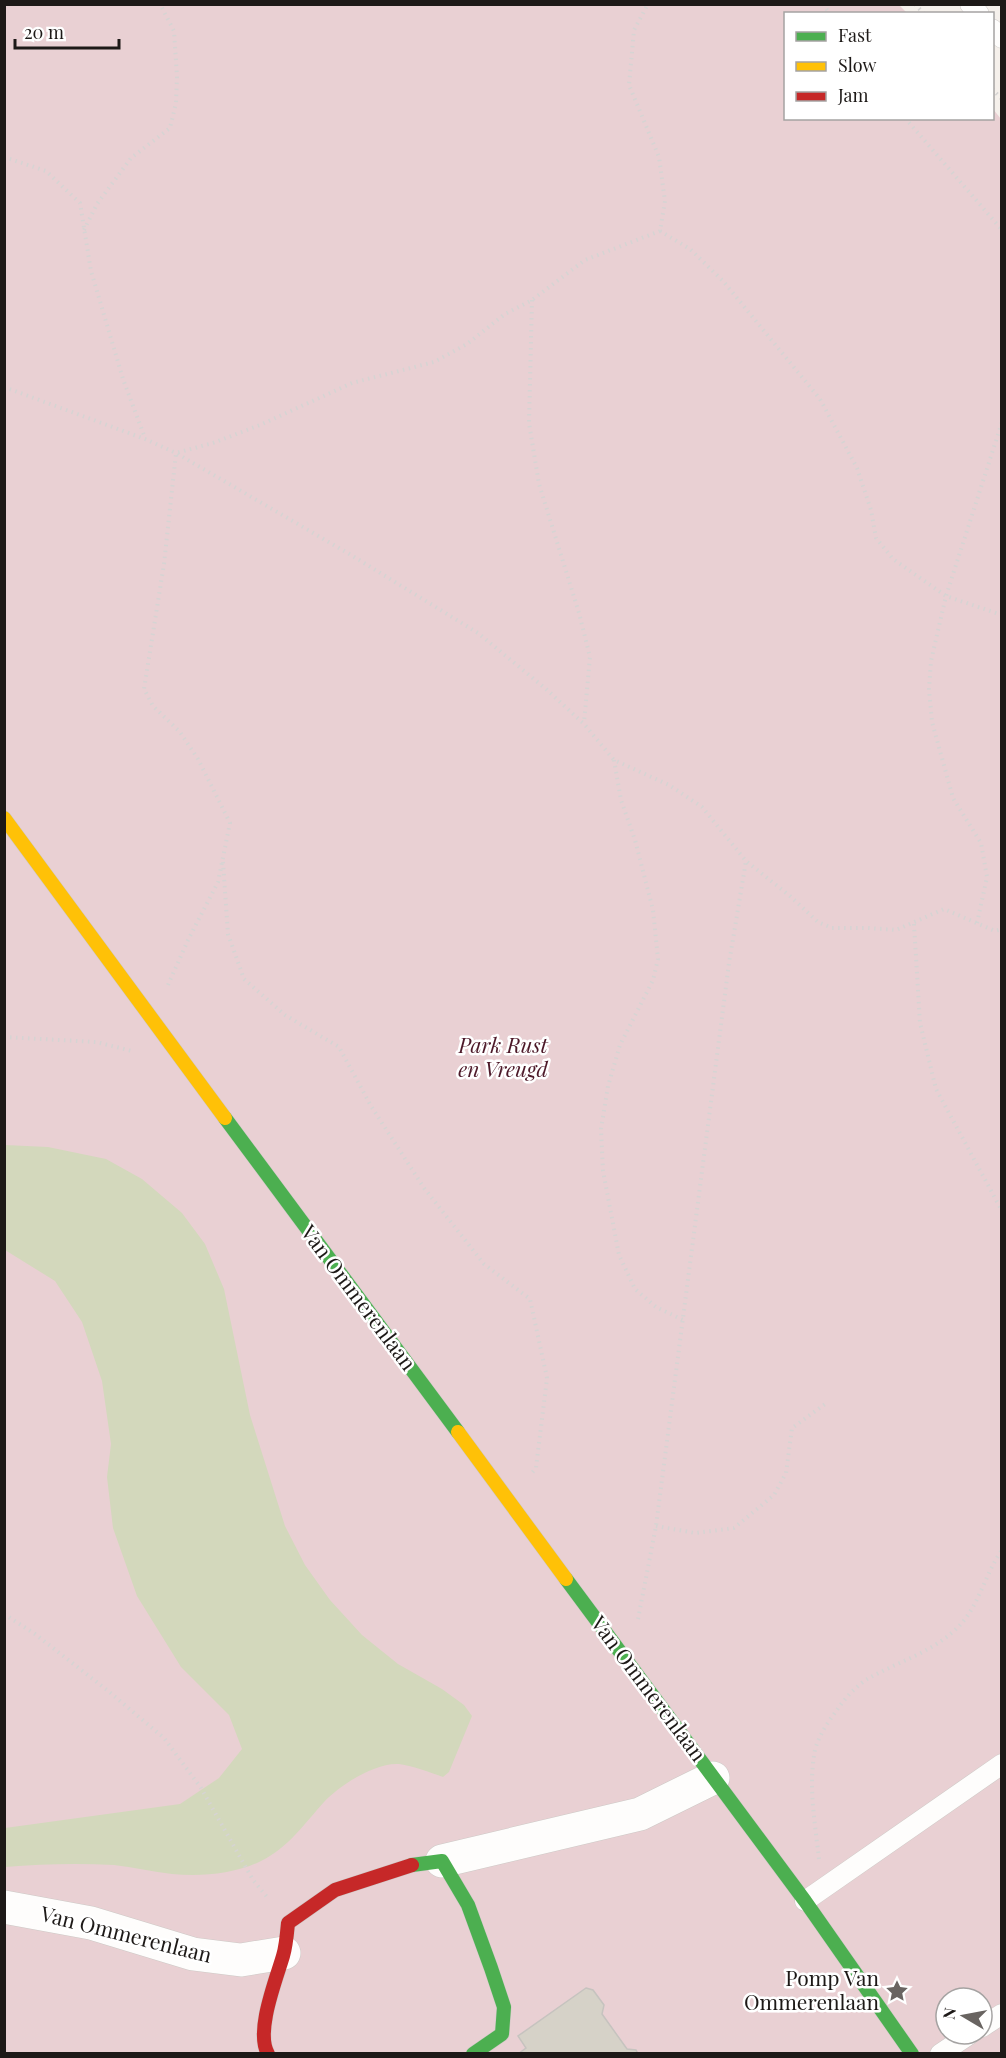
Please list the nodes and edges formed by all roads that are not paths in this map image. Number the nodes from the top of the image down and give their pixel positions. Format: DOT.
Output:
graph roads {
  1 [pos="4,818"];
  2 [pos="1002,1764"];
  3 [pos="713,1778"];
  4 [pos="442,1861"];
  5 [pos="805,1901"];
  6 [pos="4,1907"];
  7 [pos="284,1953"];
  8 [pos="268,2054"];
  9 [pos="473,2054"];
  10 [pos="912,2054"];
  1 -- 3 [label="street, Van Ommerenlaan"];
  2 -- 5 [label="lane"];
  3 -- 4 [label="street, Van Ommerenlaan"];
  3 -- 5 [label="street, Van Ommerenlaan"];
  4 -- 7 [label="street, Van Ommerenlaan"];
  4 -- 9 [label="street"];
  5 -- 10 [label="street, Van Ommerenlaan"];
  6 -- 7 [label="street, Van Ommerenlaan"];
  7 -- 8 [label="street, Van Ommerenlaan"];
}
